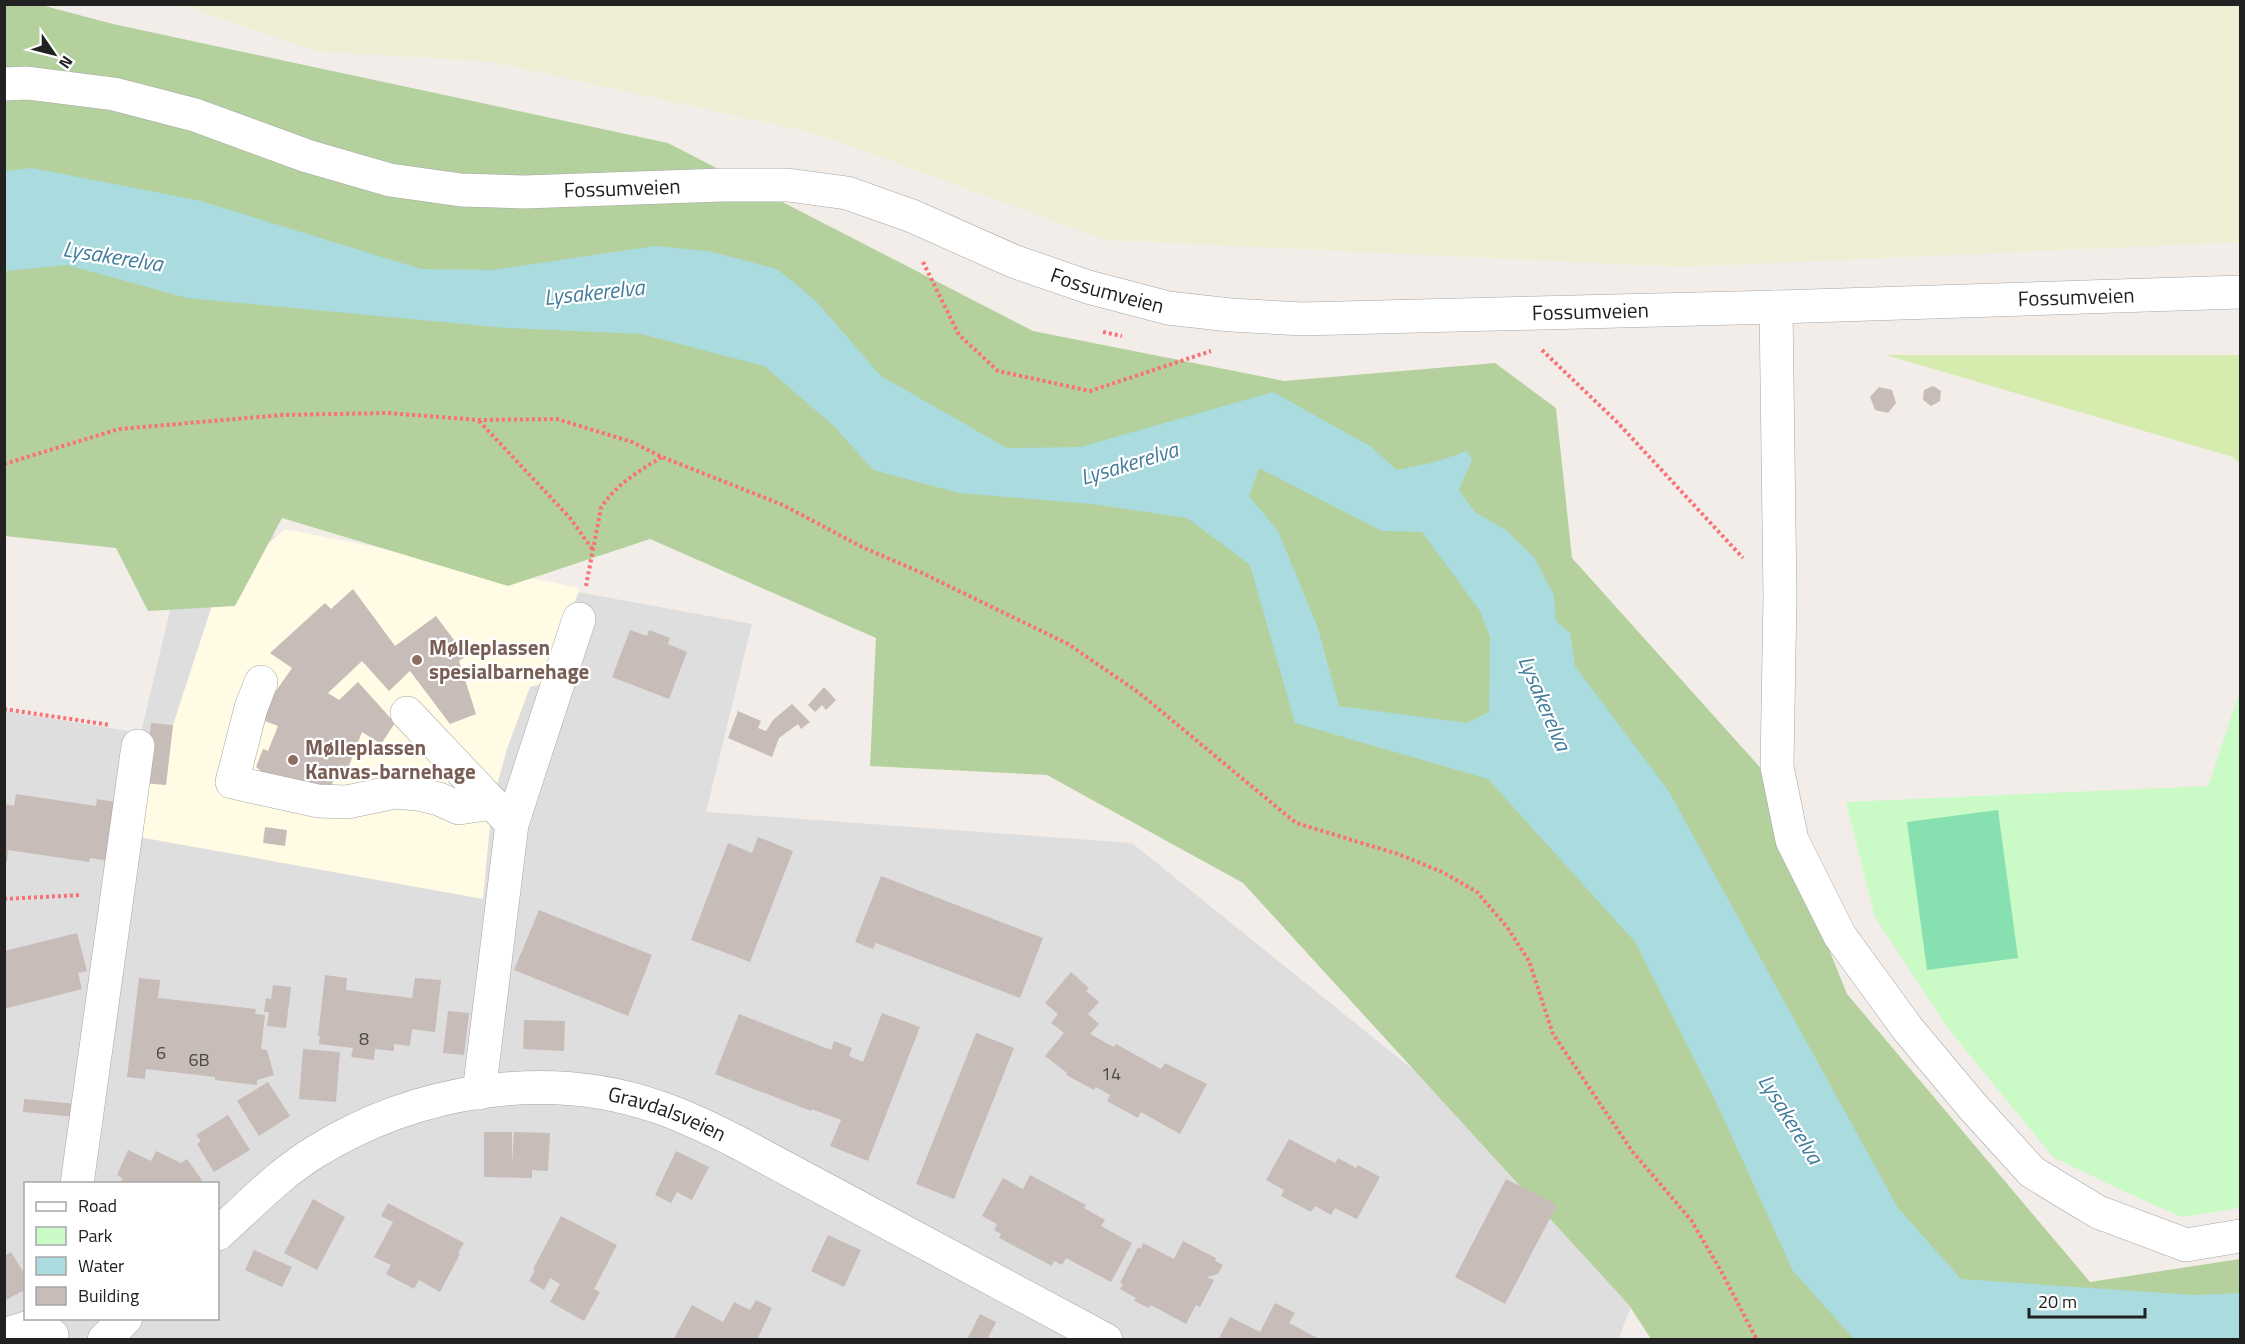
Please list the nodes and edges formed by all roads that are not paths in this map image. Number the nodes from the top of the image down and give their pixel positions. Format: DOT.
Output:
graph roads {
  1 [pos="4,84"];
  2 [pos="2241,292"];
  3 [pos="1776,307"];
  4 [pos="579,619"];
  5 [pos="261,682"];
  6 [pos="407,713"];
  7 [pos="138,746"];
  8 [pos="502,814"];
  9 [pos="479,1093"];
  10 [pos="77,1182"];
  11 [pos="219,1233"];
  12 [pos="2241,1236"];
  13 [pos="124,1320"];
  14 [pos="54,1331"];
  15 [pos="4,1335"];
  16 [pos="104,1340"];
  17 [pos="1106,1340"];
  1 -- 3 [label="street, Fossumveien"];
  2 -- 3 [label="street, Fossumveien"];
  3 -- 12 [label="street"];
  4 -- 8 [label="street"];
  5 -- 8 [label="street"];
  6 -- 8 [label="street"];
  7 -- 10 [label="street"];
  8 -- 9 [label="street"];
  9 -- 11 [label="street, Gravdalsveien"];
  9 -- 17 [label="street, Gravdalsveien"];
  13 -- 16 [label="street"];
  14 -- 15 [label="street"];
}
